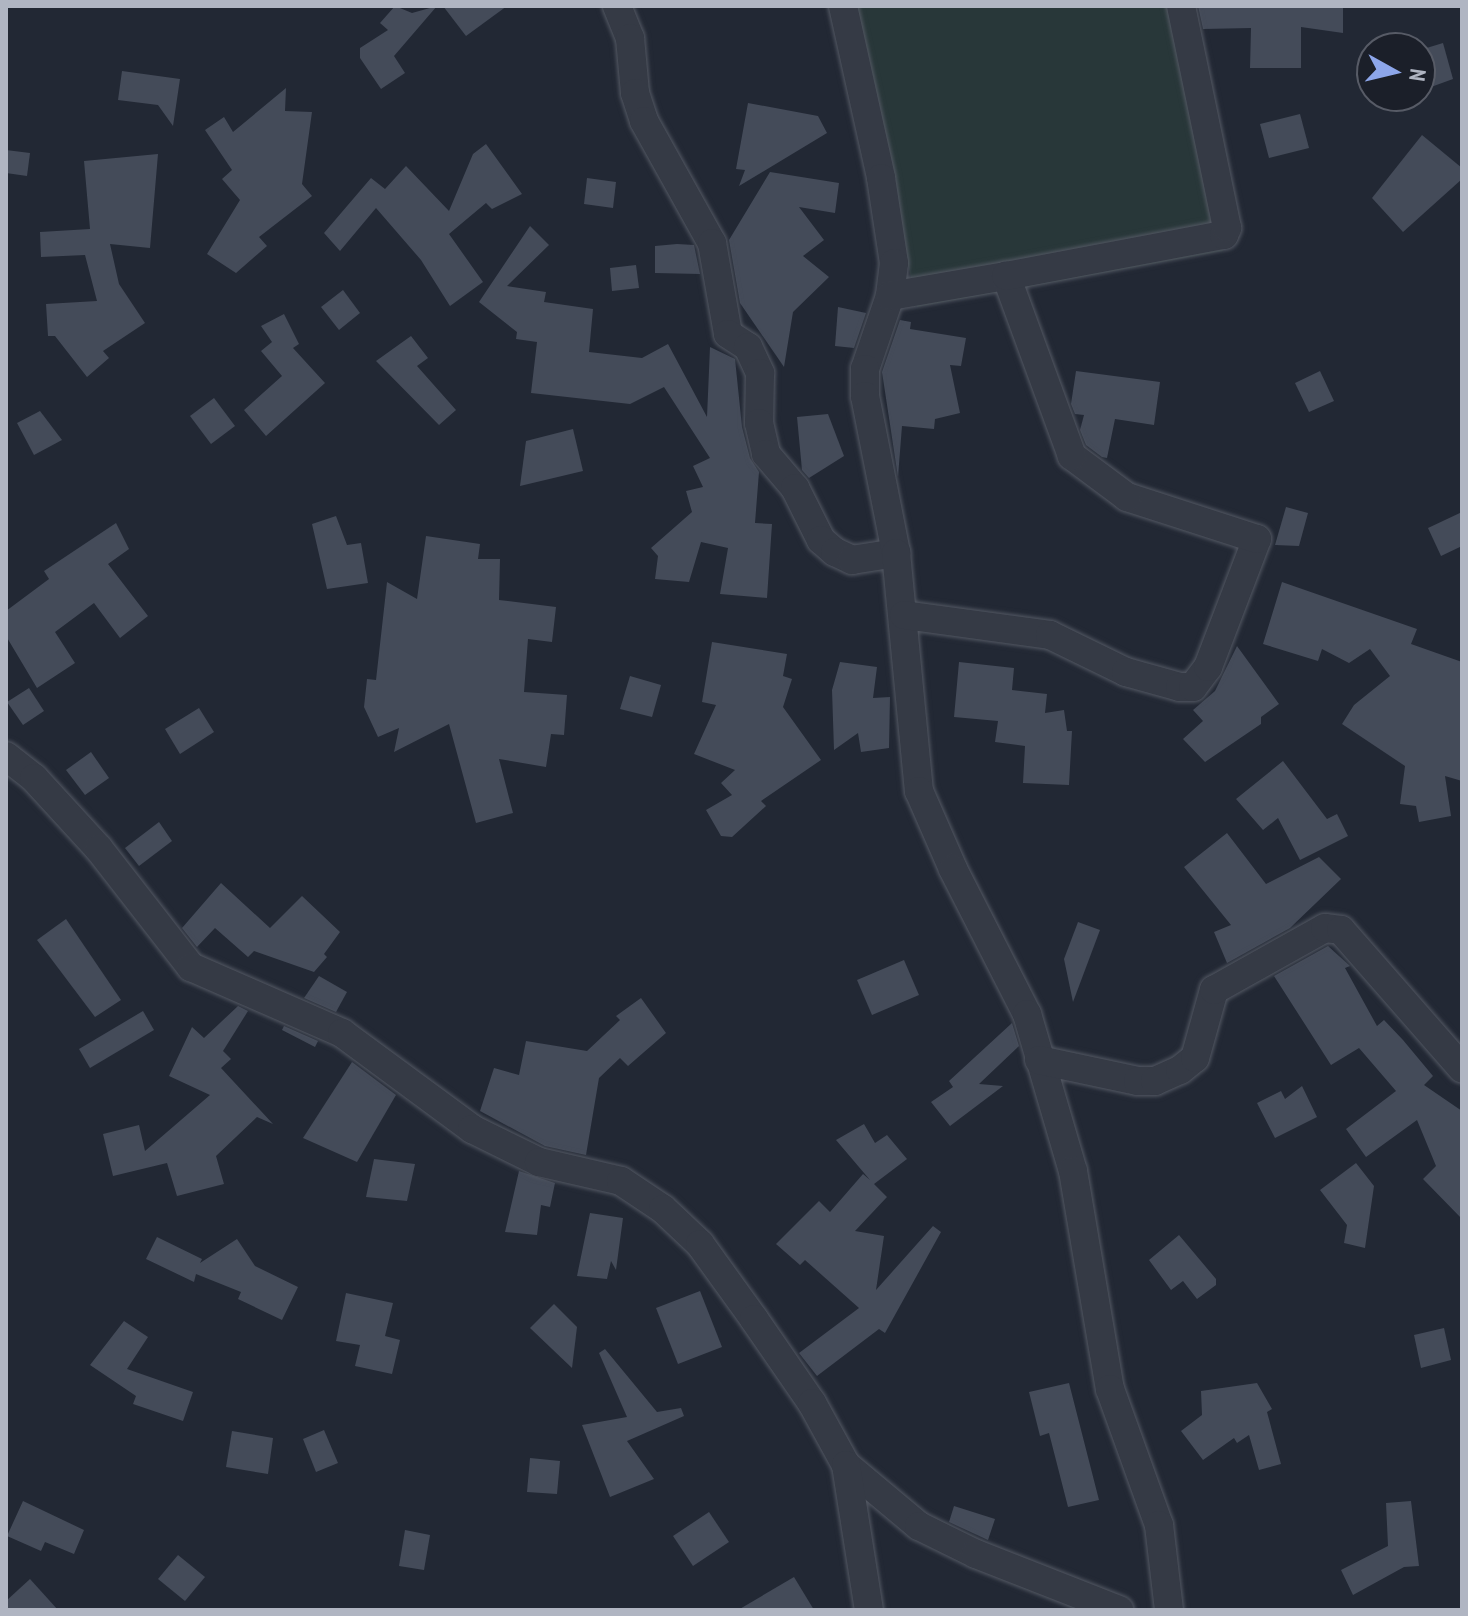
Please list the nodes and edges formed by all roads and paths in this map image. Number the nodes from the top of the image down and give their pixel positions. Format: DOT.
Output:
graph roads {
  1 [pos="617,6"];
  2 [pos="843,6"];
  3 [pos="1181,6"];
  4 [pos="1006,276"];
  5 [pos="890,296"];
  6 [pos="896,553"];
  7 [pos="904,615"];
  8 [pos="6,756"];
  9 [pos="1039,1060"];
  10 [pos="1462,1068"];
  11 [pos="846,1465"];
  12 [pos="869,1610"];
  13 [pos="1119,1610"];
  14 [pos="1169,1610"];
  1 -- 6 [label="street"];
  2 -- 5 [label="street"];
  3 -- 4 [label="street"];
  4 -- 5 [label="street"];
  4 -- 7 [label="street"];
  5 -- 6 [label="street"];
  6 -- 7 [label="street"];
  7 -- 9 [label="street"];
  8 -- 11 [label="street"];
  9 -- 10 [label="street"];
  9 -- 14 [label="street"];
  11 -- 12 [label="street"];
  11 -- 13 [label="street"];
}
